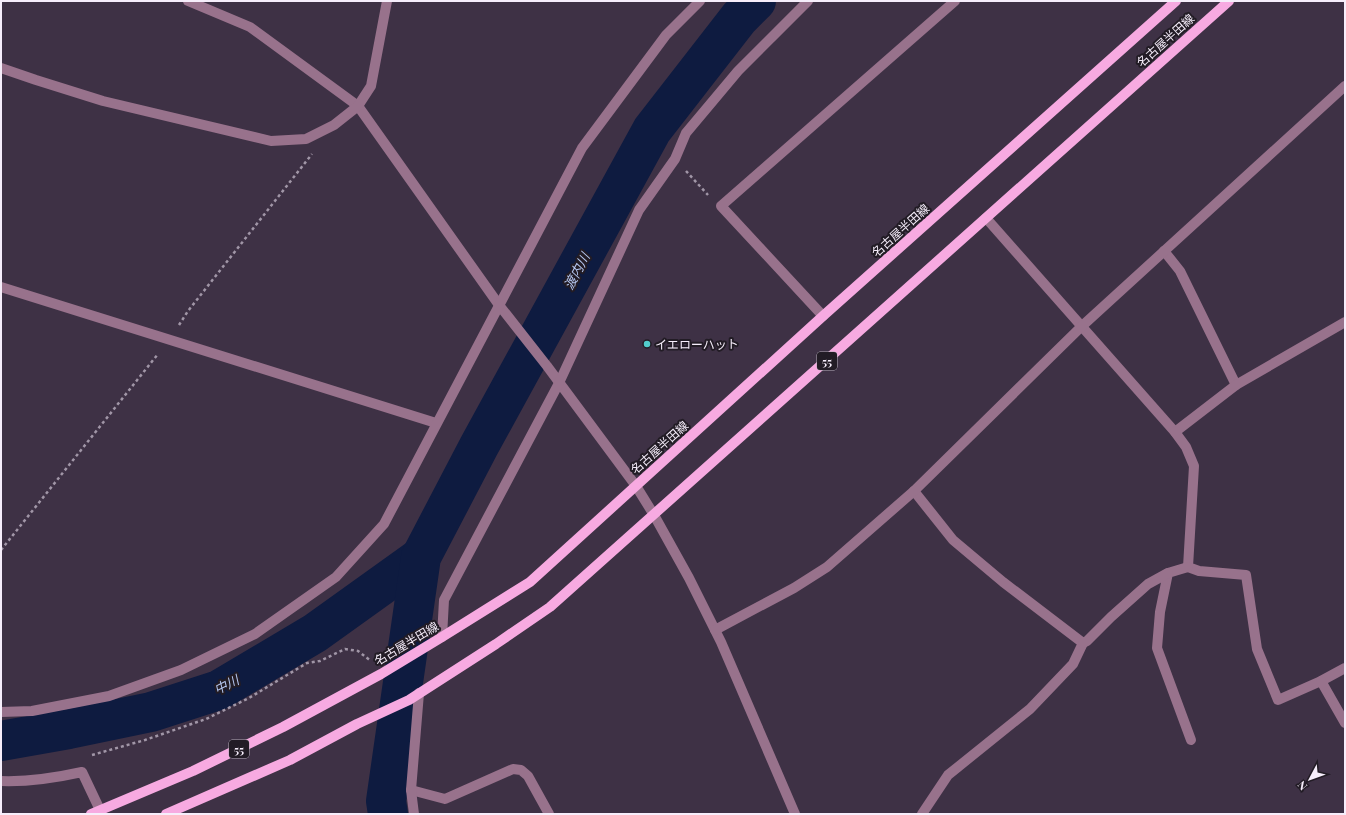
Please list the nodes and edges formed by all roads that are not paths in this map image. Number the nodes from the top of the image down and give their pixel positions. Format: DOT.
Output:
graph roads {
  1 [pos="387,1"];
  2 [pos="700,1"];
  3 [pos="808,1"];
  4 [pos="955,1"];
  5 [pos="1176,1"];
  6 [pos="1229,1"];
  7 [pos="194,2"];
  8 [pos="1,68"];
  9 [pos="1345,86"];
  10 [pos="358,106"];
  11 [pos="986,218"];
  12 [pos="1164,251"];
  13 [pos="1,286"];
  14 [pos="499,305"];
  15 [pos="823,316"];
  16 [pos="1345,322"];
  17 [pos="1081,327"];
  18 [pos="559,383"];
  19 [pos="1236,385"];
  20 [pos="436,423"];
  21 [pos="1175,432"];
  22 [pos="636,486"];
  23 [pos="914,491"];
  24 [pos="654,515"];
  25 [pos="1188,567"];
  26 [pos="1168,573"];
  27 [pos="715,630"];
  28 [pos="442,637"];
  29 [pos="1083,643"];
  30 [pos="1345,668"];
  31 [pos="1321,681"];
  32 [pos="419,693"];
  33 [pos="1,712"];
  34 [pos="1345,722"];
  35 [pos="1190,740"];
  36 [pos="1,781"];
  37 [pos="411,790"];
  38 [pos="96,812"];
  39 [pos="166,814"];
  40 [pos="414,814"];
  41 [pos="549,814"];
  42 [pos="795,814"];
  43 [pos="922,814"];
  1 -- 10 [label="street"];
  2 -- 14 [label="street"];
  3 -- 18 [label="street"];
  4 -- 15 [label="street"];
  5 -- 15 [label="main road, 名古屋半田線 / 55"];
  6 -- 11 [label="main road, 名古屋半田線 / 55"];
  7 -- 10 [label="street"];
  8 -- 10 [label="street"];
  9 -- 12 [label="street"];
  10 -- 14 [label="street"];
  11 -- 17 [label="street"];
  11 -- 24 [label="main road, 名古屋半田線 / 55"];
  12 -- 17 [label="street"];
  12 -- 19 [label="street"];
  13 -- 20 [label="street"];
  14 -- 18 [label="street"];
  14 -- 20 [label="street"];
  15 -- 22 [label="main road, 名古屋半田線 / 55"];
  16 -- 19 [label="street"];
  17 -- 21 [label="street"];
  17 -- 23 [label="street"];
  18 -- 22 [label="street"];
  18 -- 28 [label="street"];
  19 -- 21 [label="street"];
  20 -- 33 [label="street"];
  21 -- 25 [label="street"];
  22 -- 24 [label="street"];
  22 -- 28 [label="main road, 名古屋半田線 / 55"];
  23 -- 27 [label="street"];
  23 -- 29 [label="street"];
  24 -- 27 [label="street"];
  24 -- 32 [label="main road, 名古屋半田線 / 55"];
  25 -- 26 [label="street"];
  25 -- 31 [label="street"];
  26 -- 29 [label="street"];
  26 -- 35 [label="street"];
  27 -- 42 [label="street"];
  28 -- 38 [label="main road, 名古屋半田線 / 55"];
  29 -- 43 [label="street"];
  30 -- 31 [label="street"];
  31 -- 34 [label="street"];
  32 -- 37 [label="street"];
  32 -- 39 [label="main road, 名古屋半田線 / 55"];
  36 -- 38 [label="street"];
  37 -- 40 [label="street"];
  37 -- 41 [label="street"];
}
